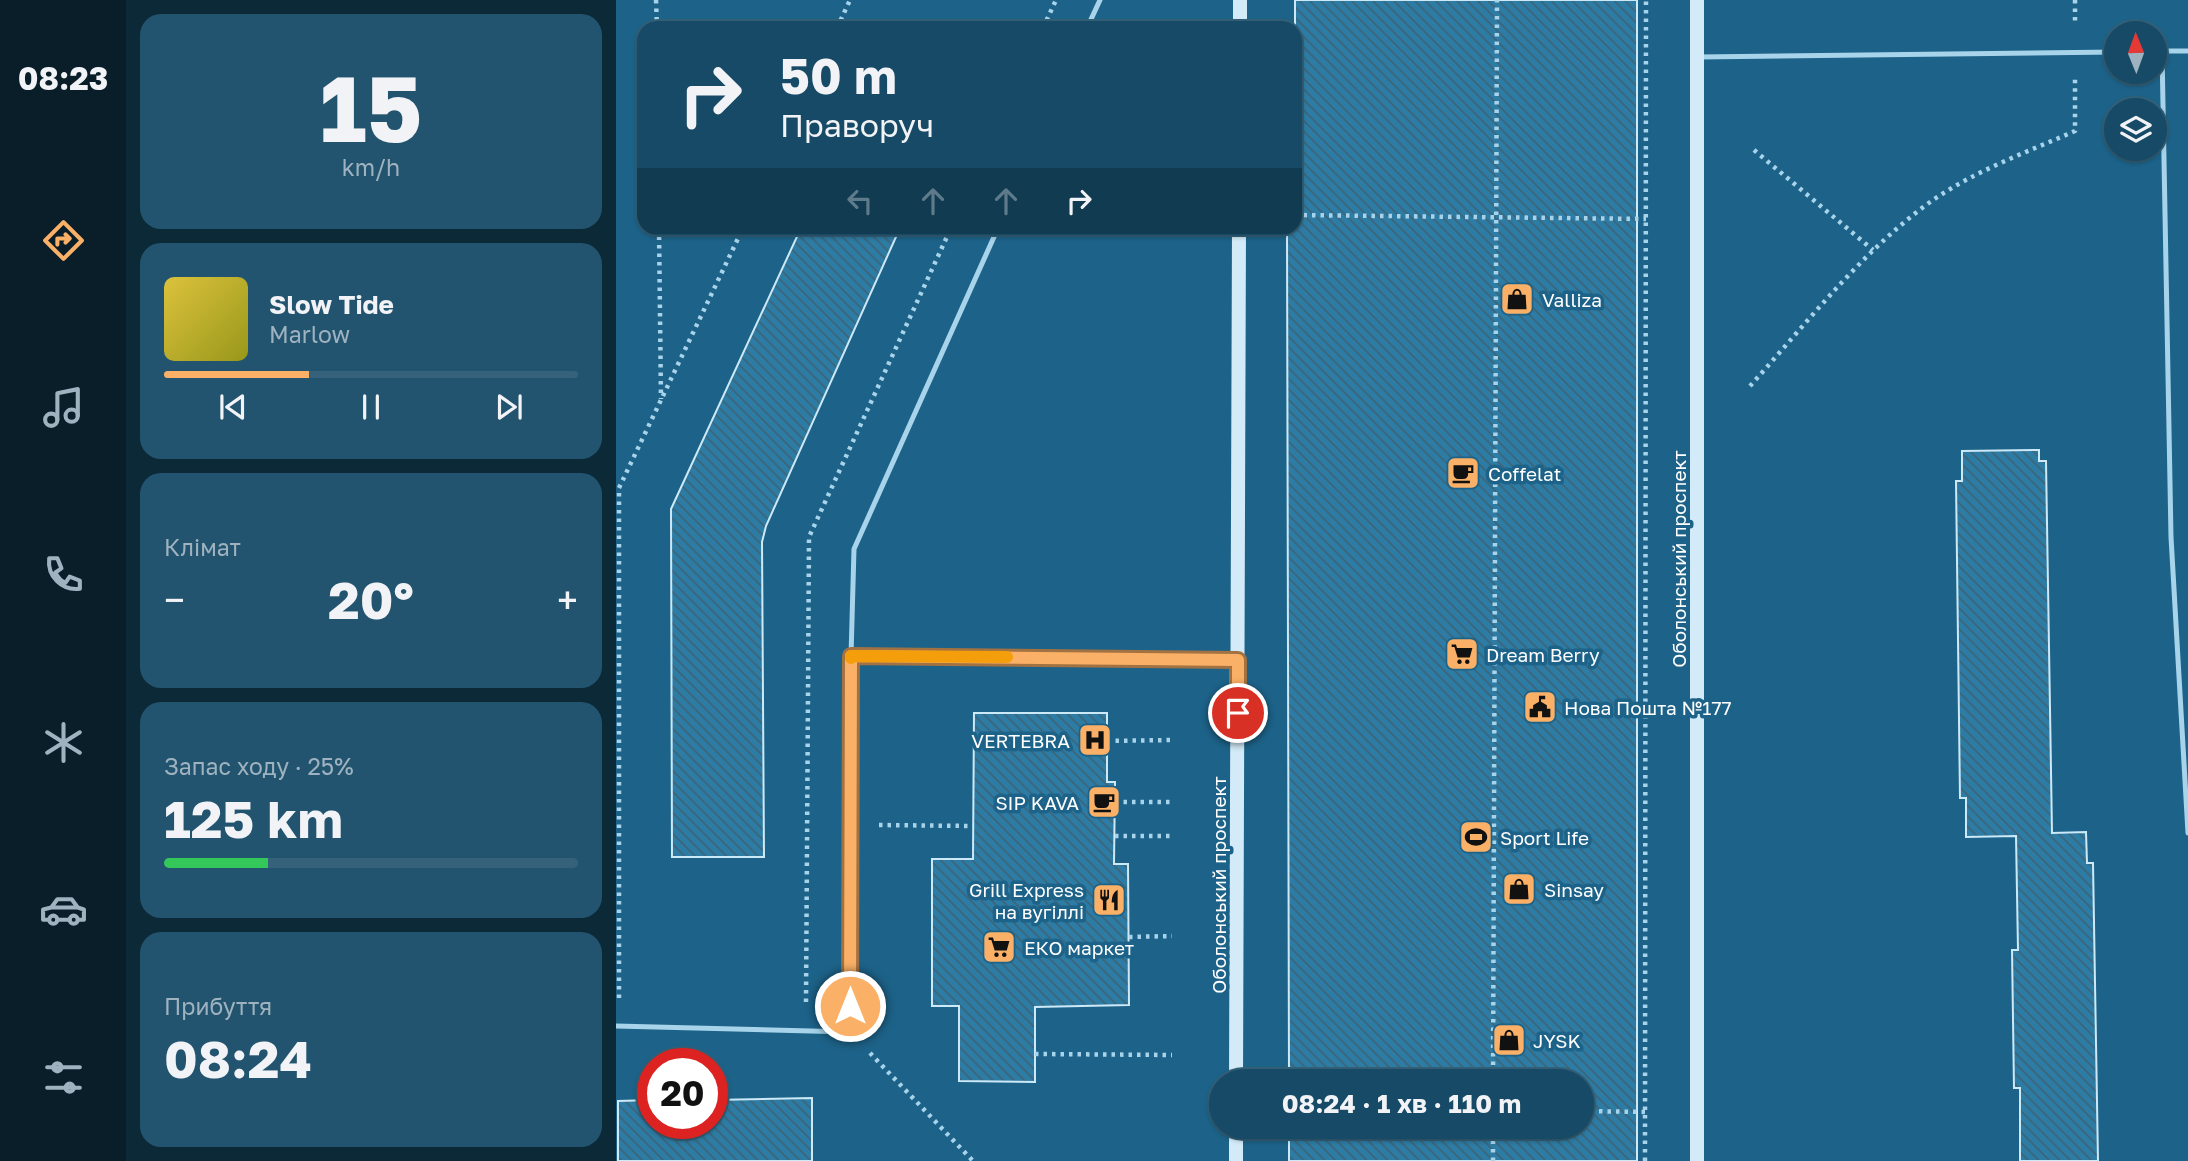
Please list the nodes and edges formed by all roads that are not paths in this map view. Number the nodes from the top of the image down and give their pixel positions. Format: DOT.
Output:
graph roads {
  1 [pos="1100,0"];
  2 [pos="1240,0"];
  3 [pos="1697,0"];
  4 [pos="1090,21"];
  5 [pos="1240,21"];
  6 [pos="2167,51"];
  7 [pos="2188,51"];
  8 [pos="2104,52"];
  9 [pos="1697,57"];
  10 [pos="2163,84"];
  11 [pos="995,235"];
  12 [pos="1240,235"];
  13 [pos="851,656"];
  14 [pos="1238,660"];
  15 [pos="2188,833"];
  16 [pos="617,1026"];
  17 [pos="1236,1069"];
  18 [pos="1236,1139"];
  19 [pos="1236,1161"];
  20 [pos="1697,1161"];
  1 -- 4 [label="lane"];
  2 -- 5 [label="main road"];
  3 -- 9 [label="main road, Оболонський проспект"];
  6 -- 7 [label="lane"];
  8 -- 9 [label="lane"];
  9 -- 20 [label="main road, Оболонський проспект"];
  10 -- 15 [label="lane"];
  11 -- 13 [label="lane"];
  12 -- 14 [label="main road, Оболонський проспект"];
  13 -- 14 [label="lane"];
  13 -- 16 [label="lane"];
  14 -- 17 [label="main road, Оболонський проспект"];
  18 -- 19 [label="main road"];
}
